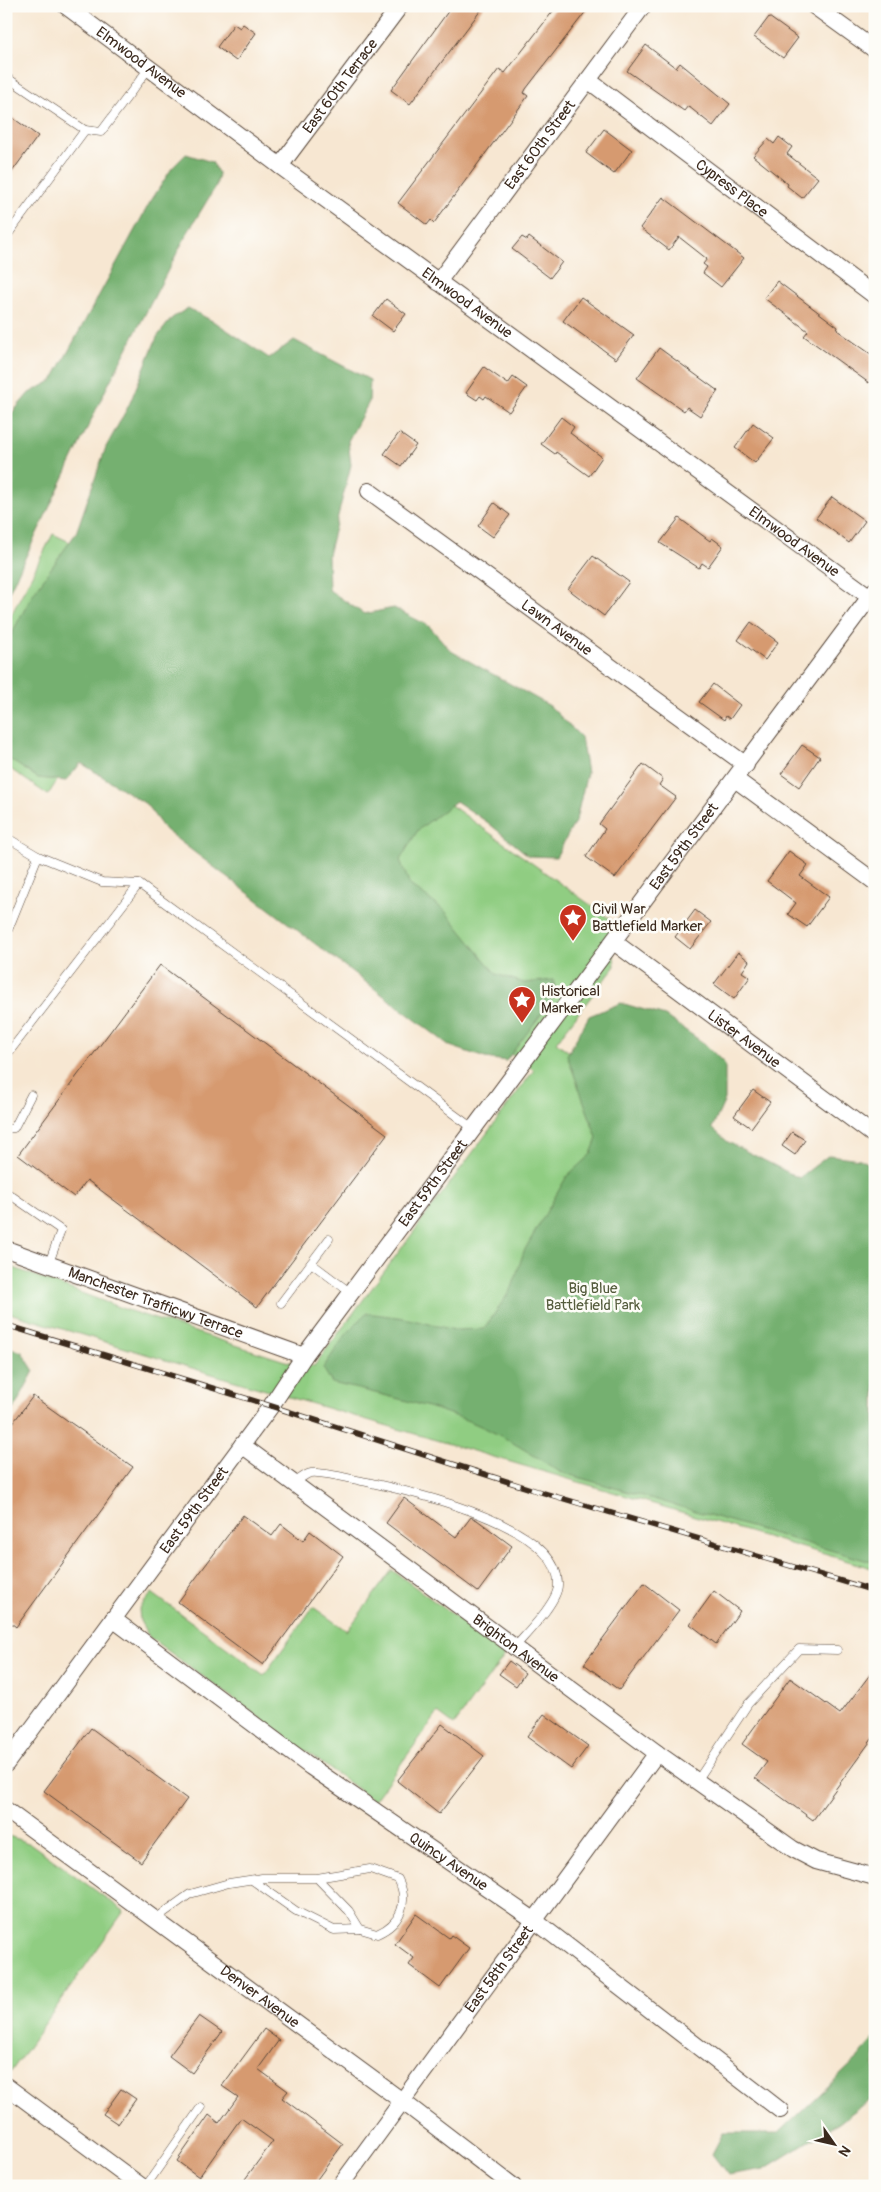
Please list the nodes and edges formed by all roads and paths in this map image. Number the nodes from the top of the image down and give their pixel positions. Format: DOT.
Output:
graph roads {
  1 [pos="66,6"];
  2 [pos="400,6"];
  3 [pos="642,6"];
  4 [pos="814,6"];
  5 [pos="875,50"];
  6 [pos="149,68"];
  7 [pos="6,77"];
  8 [pos="588,80"];
  9 [pos="85,130"];
  10 [pos="280,166"];
  11 [pos="6,236"];
  12 [pos="438,282"];
  13 [pos="875,296"];
  14 [pos="369,491"];
  15 [pos="871,601"];
  16 [pos="746,765"];
  17 [pos="735,778"];
  18 [pos="6,837"];
  19 [pos="38,856"];
  20 [pos="875,882"];
  21 [pos="139,884"];
  22 [pos="6,935"];
  23 [pos="614,942"];
  24 [pos="6,1056"];
  25 [pos="31,1095"];
  26 [pos="6,1129"];
  27 [pos="474,1129"];
  28 [pos="875,1136"];
  29 [pos="6,1192"];
  30 [pos="329,1239"];
  31 [pos="6,1249"];
  32 [pos="49,1263"];
  33 [pos="311,1263"];
  34 [pos="351,1293"];
  35 [pos="281,1303"];
  36 [pos="304,1356"];
  37 [pos="242,1444"];
  38 [pos="294,1483"];
  39 [pos="113,1619"];
  40 [pos="515,1647"];
  41 [pos="837,1650"];
  42 [pos="657,1753"];
  43 [pos="6,1764"];
  44 [pos="697,1781"];
  45 [pos="6,1810"];
  46 [pos="875,1877"];
  47 [pos="317,1878"];
  48 [pos="252,1880"];
  49 [pos="155,1919"];
  50 [pos="534,1920"];
  51 [pos="360,1929"];
  52 [pos="6,2086"];
  53 [pos="402,2101"];
  54 [pos="201,2108"];
  55 [pos="780,2110"];
  56 [pos="141,2186"];
  57 [pos="146,2186"];
  58 [pos="340,2186"];
  59 [pos="513,2186"];
  1 -- 6 [label="street, Elmwood Avenue"];
  2 -- 10 [label="street, East 60th Terrace"];
  3 -- 8 [label="street, East 60th Street"];
  4 -- 5 [label="street"];
  6 -- 9 [label="lane"];
  6 -- 10 [label="street, Elmwood Avenue"];
  7 -- 9 [label="lane"];
  8 -- 12 [label="street, East 60th Street"];
  8 -- 13 [label="street, Cypress Place"];
  9 -- 11 [label="lane"];
  10 -- 12 [label="street, Elmwood Avenue"];
  12 -- 15 [label="street, Elmwood Avenue"];
  14 -- 16 [label="street, Lawn Avenue"];
  15 -- 16 [label="street, East 59th Street"];
  16 -- 17 [label="street, East 59th Street"];
  17 -- 20 [label="street"];
  17 -- 23 [label="street, East 59th Street"];
  18 -- 19 [label="lane"];
  19 -- 21 [label="lane"];
  19 -- 22 [label="lane"];
  21 -- 24 [label="lane"];
  21 -- 27 [label="lane"];
  23 -- 27 [label="street, East 59th Street"];
  23 -- 28 [label="street, Lister Avenue"];
  25 -- 26 [label="lane"];
  27 -- 34 [label="street, East 59th Street"];
  29 -- 32 [label="lane"];
  30 -- 33 [label="lane"];
  31 -- 32 [label="street, Manchester Trafficwy Terrace"];
  32 -- 36 [label="street, Manchester Trafficwy Terrace"];
  33 -- 34 [label="lane"];
  33 -- 35 [label="lane"];
  34 -- 36 [label="street, East 59th Street"];
  36 -- 37 [label="street, East 59th Street"];
  37 -- 38 [label="street, Brighton Avenue"];
  37 -- 39 [label="street, East 59th Street"];
  38 -- 40 [label="street, Brighton Avenue"];
  38 -- 40 [label="lane"];
  39 -- 43 [label="street, East 59th Street"];
  39 -- 50 [label="street, Quincy Avenue"];
  40 -- 42 [label="street, Brighton Avenue"];
  41 -- 44 [label="lane"];
  42 -- 44 [label="street, Brighton Avenue"];
  42 -- 50 [label="street, East 58th Street"];
  44 -- 46 [label="street, Brighton Avenue"];
  45 -- 49 [label="street, Denver Avenue"];
  47 -- 48 [label="lane"];
  47 -- 51 [label="lane"];
  47 -- 51 [label="lane"];
  48 -- 49 [label="lane"];
  48 -- 51 [label="lane"];
  49 -- 53 [label="street, Denver Avenue"];
  50 -- 53 [label="street, East 58th Street"];
  50 -- 55 [label="street, Quincy Avenue"];
  52 -- 56 [label="street"];
  53 -- 58 [label="street, East 58th Street"];
  53 -- 59 [label="street, Denver Avenue"];
  54 -- 57 [label="lane"];
}
